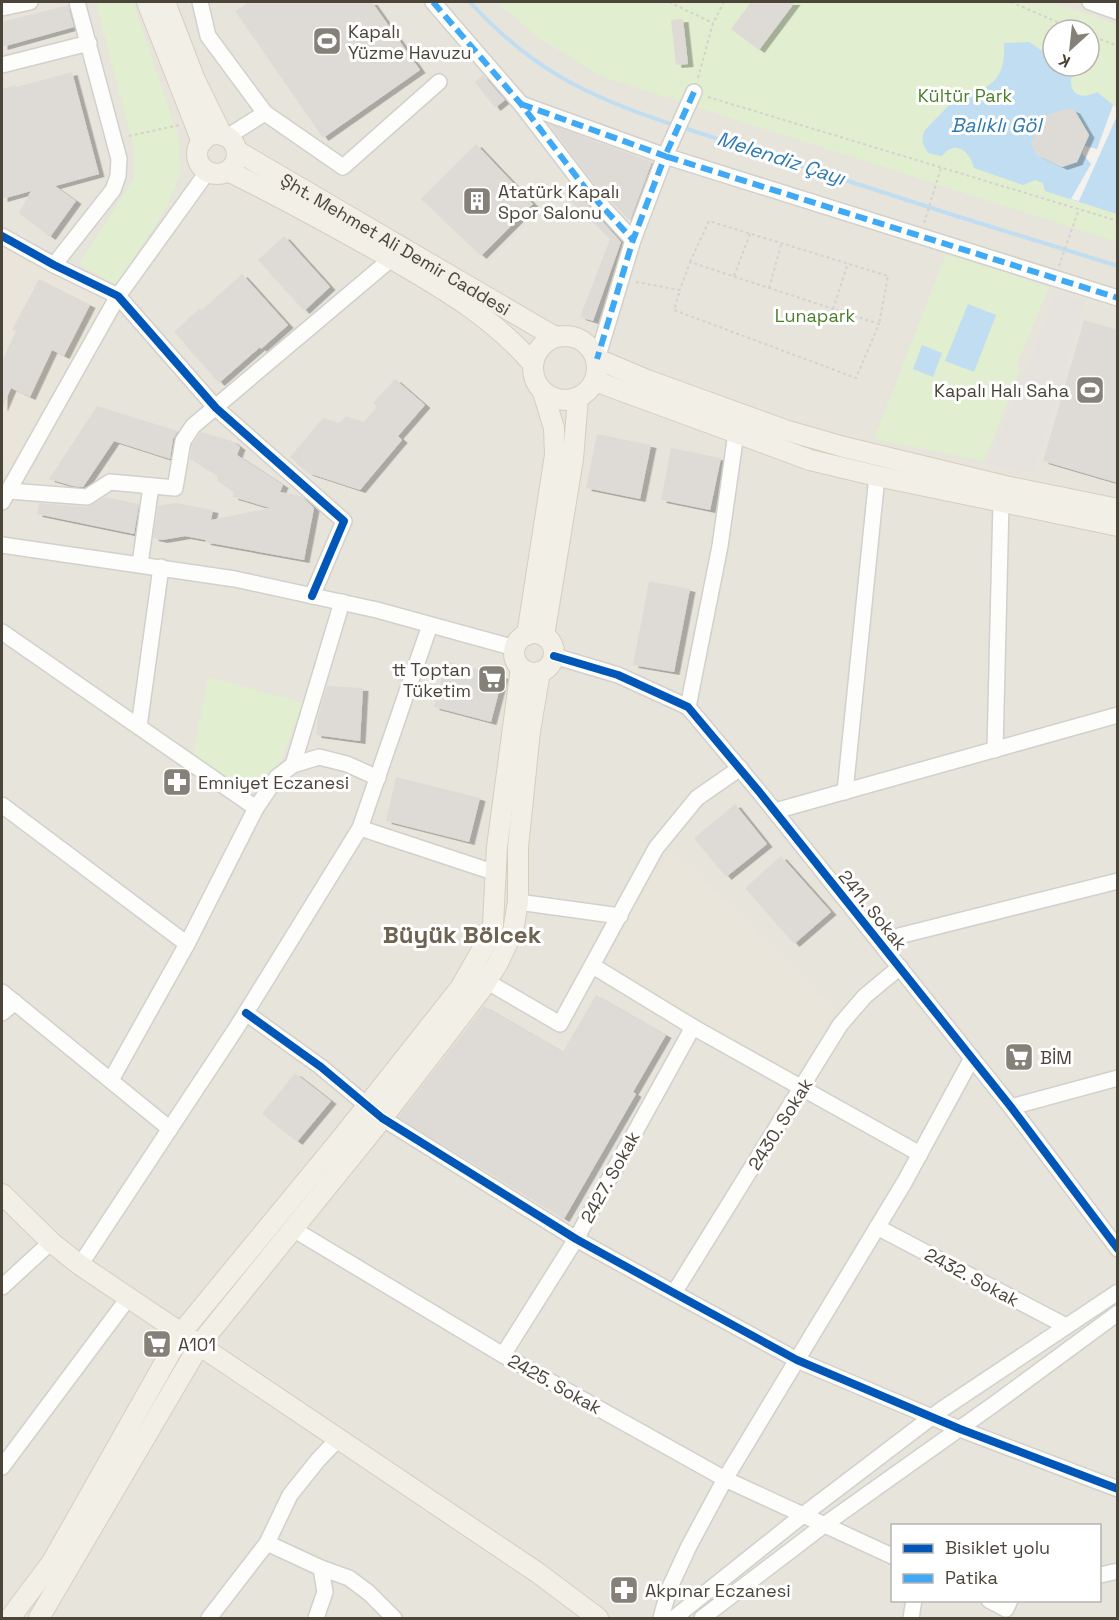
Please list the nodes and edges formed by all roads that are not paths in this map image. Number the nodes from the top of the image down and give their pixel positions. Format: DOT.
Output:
graph roads {
  1 [pos="30,2"];
  2 [pos="77,2"];
  3 [pos="147,2"];
  4 [pos="165,2"];
  5 [pos="200,2"];
  6 [pos="433,2"];
  7 [pos="1090,2"];
  8 [pos="2,8"];
  9 [pos="1118,12"];
  10 [pos="89,43"];
  11 [pos="2,65"];
  12 [pos="439,82"];
  13 [pos="694,92"];
  14 [pos="521,104"];
  15 [pos="265,113"];
  16 [pos="229,141"];
  17 [pos="202,142"];
  18 [pos="665,156"];
  19 [pos="208,171"];
  20 [pos="228,171"];
  21 [pos="2,236"];
  22 [pos="633,240"];
  23 [pos="392,259"];
  24 [pos="54,265"];
  25 [pos="118,296"];
  26 [pos="1118,298"];
  27 [pos="555,336"];
  28 [pos="597,359"];
  29 [pos="533,364"];
  30 [pos="595,381"];
  31 [pos="543,392"];
  32 [pos="578,398"];
  33 [pos="216,408"];
  34 [pos="736,433"];
  35 [pos="877,476"];
  36 [pos="151,486"];
  37 [pos="5,496"];
  38 [pos="1001,502"];
  39 [pos="1118,509"];
  40 [pos="1118,526"];
  41 [pos="2,545"];
  42 [pos="140,564"];
  43 [pos="161,567"];
  44 [pos="312,596"];
  45 [pos="342,602"];
  46 [pos="430,625"];
  47 [pos="2,632"];
  48 [pos="529,640"];
  49 [pos="554,656"];
  50 [pos="530,670"];
  51 [pos="688,706"];
  52 [pos="1118,716"];
  53 [pos="139,727"];
  54 [pos="995,750"];
  55 [pos="293,765"];
  56 [pos="740,768"];
  57 [pos="378,778"];
  58 [pos="845,792"];
  59 [pos="2,805"];
  60 [pos="256,808"];
  61 [pos="775,811"];
  62 [pos="360,828"];
  63 [pos="496,873"];
  64 [pos="1118,881"];
  65 [pos="518,902"];
  66 [pos="620,916"];
  67 [pos="879,941"];
  68 [pos="187,944"];
  69 [pos="593,966"];
  70 [pos="900,967"];
  71 [pos="486,981"];
  72 [pos="2,992"];
  73 [pos="15,1002"];
  74 [pos="2,1013"];
  75 [pos="246,1013"];
  76 [pos="693,1028"];
  77 [pos="972,1058"];
  78 [pos="1118,1078"];
  79 [pos="111,1080"];
  80 [pos="802,1088"];
  81 [pos="1011,1107"];
  82 [pos="374,1112"];
  83 [pos="170,1129"];
  84 [pos="920,1154"];
  85 [pos="2,1194"];
  86 [pos="878,1227"];
  87 [pos="293,1229"];
  88 [pos="576,1239"];
  89 [pos="51,1242"];
  90 [pos="1118,1249"];
  91 [pos="80,1265"];
  92 [pos="2,1287"];
  93 [pos="1118,1292"];
  94 [pos="674,1293"];
  95 [pos="129,1297"];
  96 [pos="1118,1313"];
  97 [pos="1066,1326"];
  98 [pos="182,1332"];
  99 [pos="200,1344"];
  100 [pos="503,1355"];
  101 [pos="797,1360"];
  102 [pos="932,1417"];
  103 [pos="960,1429"];
  104 [pos="339,1438"];
  105 [pos="2,1467"];
  106 [pos="725,1479"];
  107 [pos="1118,1489"];
  108 [pos="803,1515"];
  109 [pos="825,1525"];
  110 [pos="267,1543"];
  111 [pos="891,1556"];
  112 [pos="321,1568"];
  113 [pos="1118,1571"];
  114 [pos="1101,1575"];
  115 [pos="914,1602"];
  116 [pos="993,1602"];
  117 [pos="1007,1609"];
  118 [pos="10,1618"];
  119 [pos="39,1618"];
  120 [pos="209,1618"];
  121 [pos="316,1618"];
  122 [pos="394,1618"];
  123 [pos="598,1618"];
  124 [pos="661,1618"];
  125 [pos="674,1618"];
  126 [pos="702,1618"];
  127 [pos="911,1618"];
  1 -- 8 [label="street"];
  2 -- 10 [label="street"];
  3 -- 17 [label="main road"];
  4 -- 16 [label="main road"];
  5 -- 15 [label="street"];
  6 -- 14 [label="street"];
  7 -- 9 [label="street"];
  10 -- 11 [label="street"];
  10 -- 24 [label="street"];
  12 -- 15 [label="street"];
  13 -- 18 [label="street"];
  14 -- 18 [label="street"];
  14 -- 22 [label="street"];
  15 -- 16 [label="street"];
  16 -- 17 [label="main road"];
  16 -- 20 [label="main road"];
  16 -- 27 [label="main road, Şht. Mehmet Ali Demir Caddesi"];
  17 -- 19 [label="main road"];
  18 -- 22 [label="street"];
  18 -- 26 [label="street"];
  19 -- 20 [label="main road"];
  19 -- 25 [label="street"];
  20 -- 23 [label="main road, Şht. Mehmet Ali Demir Caddesi"];
  21 -- 24 [label="street"];
  22 -- 28 [label="street"];
  23 -- 29 [label="main road, Şht. Mehmet Ali Demir Caddesi"];
  23 -- 33 [label="street"];
  24 -- 25 [label="street"];
  25 -- 33 [label="street"];
  25 -- 37 [label="street"];
  27 -- 28 [label="main road"];
  27 -- 29 [label="main road"];
  28 -- 30 [label="main road"];
  28 -- 39 [label="main road"];
  29 -- 31 [label="main road"];
  30 -- 32 [label="main road"];
  30 -- 34 [label="main road"];
  31 -- 32 [label="main road"];
  31 -- 48 [label="main road"];
  32 -- 48 [label="main road"];
  33 -- 36 [label="street"];
  33 -- 44 [label="street"];
  34 -- 35 [label="main road"];
  34 -- 51 [label="street"];
  35 -- 38 [label="main road"];
  35 -- 58 [label="street"];
  36 -- 37 [label="street"];
  36 -- 42 [label="street"];
  38 -- 40 [label="main road"];
  38 -- 54 [label="street"];
  41 -- 42 [label="street"];
  42 -- 43 [label="street"];
  43 -- 44 [label="street"];
  43 -- 53 [label="street"];
  44 -- 45 [label="street"];
  45 -- 46 [label="street"];
  45 -- 55 [label="street"];
  46 -- 48 [label="street"];
  46 -- 57 [label="street"];
  47 -- 53 [label="street"];
  48 -- 49 [label="main road"];
  48 -- 50 [label="main road"];
  49 -- 50 [label="main road"];
  49 -- 51 [label="street, 2411. Sokak"];
  50 -- 63 [label="main road"];
  50 -- 65 [label="main road"];
  51 -- 56 [label="street, 2411. Sokak"];
  52 -- 54 [label="street"];
  53 -- 60 [label="street"];
  54 -- 58 [label="street"];
  55 -- 57 [label="street"];
  55 -- 60 [label="street"];
  56 -- 61 [label="street, 2411. Sokak"];
  56 -- 66 [label="street"];
  57 -- 62 [label="street"];
  58 -- 61 [label="street"];
  59 -- 68 [label="street"];
  60 -- 68 [label="street"];
  61 -- 67 [label="street, 2411. Sokak"];
  62 -- 63 [label="street"];
  62 -- 75 [label="street"];
  63 -- 82 [label="main road"];
  64 -- 67 [label="street"];
  65 -- 66 [label="street"];
  65 -- 71 [label="main road"];
  66 -- 69 [label="street"];
  67 -- 70 [label="street, 2411. Sokak"];
  68 -- 79 [label="street"];
  69 -- 71 [label="street"];
  69 -- 76 [label="street"];
  70 -- 77 [label="street, 2411. Sokak"];
  70 -- 80 [label="street, 2430. Sokak"];
  71 -- 82 [label="main road"];
  72 -- 73 [label="street"];
  73 -- 74 [label="street"];
  73 -- 79 [label="street"];
  75 -- 82 [label="street"];
  75 -- 83 [label="street"];
  76 -- 80 [label="street"];
  76 -- 88 [label="street, 2427. Sokak"];
  77 -- 81 [label="street, 2411. Sokak"];
  77 -- 84 [label="street"];
  78 -- 81 [label="street"];
  79 -- 83 [label="street"];
  80 -- 84 [label="street"];
  80 -- 94 [label="street, 2430. Sokak"];
  81 -- 90 [label="street, 2411. Sokak"];
  82 -- 87 [label="main road"];
  82 -- 88 [label="street"];
  82 -- 98 [label="main road"];
  83 -- 91 [label="street"];
  84 -- 86 [label="street"];
  85 -- 89 [label="main road"];
  86 -- 97 [label="street, 2432. Sokak"];
  86 -- 101 [label="street"];
  87 -- 99 [label="main road"];
  87 -- 100 [label="street, 2425. Sokak"];
  88 -- 94 [label="street"];
  88 -- 100 [label="street, 2427. Sokak"];
  89 -- 91 [label="main road"];
  89 -- 92 [label="street"];
  91 -- 95 [label="main road"];
  93 -- 97 [label="street"];
  94 -- 101 [label="street"];
  95 -- 98 [label="main road"];
  95 -- 105 [label="street"];
  96 -- 103 [label="street"];
  97 -- 102 [label="street"];
  98 -- 99 [label="main road"];
  98 -- 118 [label="main road"];
  99 -- 104 [label="main road"];
  99 -- 119 [label="main road"];
  100 -- 106 [label="street, 2425. Sokak"];
  101 -- 102 [label="street"];
  101 -- 106 [label="street"];
  102 -- 103 [label="street"];
  102 -- 108 [label="street"];
  103 -- 107 [label="street"];
  103 -- 109 [label="street"];
  104 -- 110 [label="street"];
  104 -- 123 [label="main road"];
  106 -- 108 [label="street, 2425. Sokak"];
  106 -- 124 [label="street"];
  108 -- 109 [label="street, 2425. Sokak"];
  108 -- 125 [label="street"];
  109 -- 111 [label="street, 2425. Sokak"];
  109 -- 126 [label="street"];
  110 -- 112 [label="street"];
  110 -- 120 [label="street"];
  112 -- 121 [label="street"];
  112 -- 122 [label="street"];
  113 -- 114 [label="street"];
  115 -- 127 [label="street"];
  116 -- 117 [label="street"];
}
